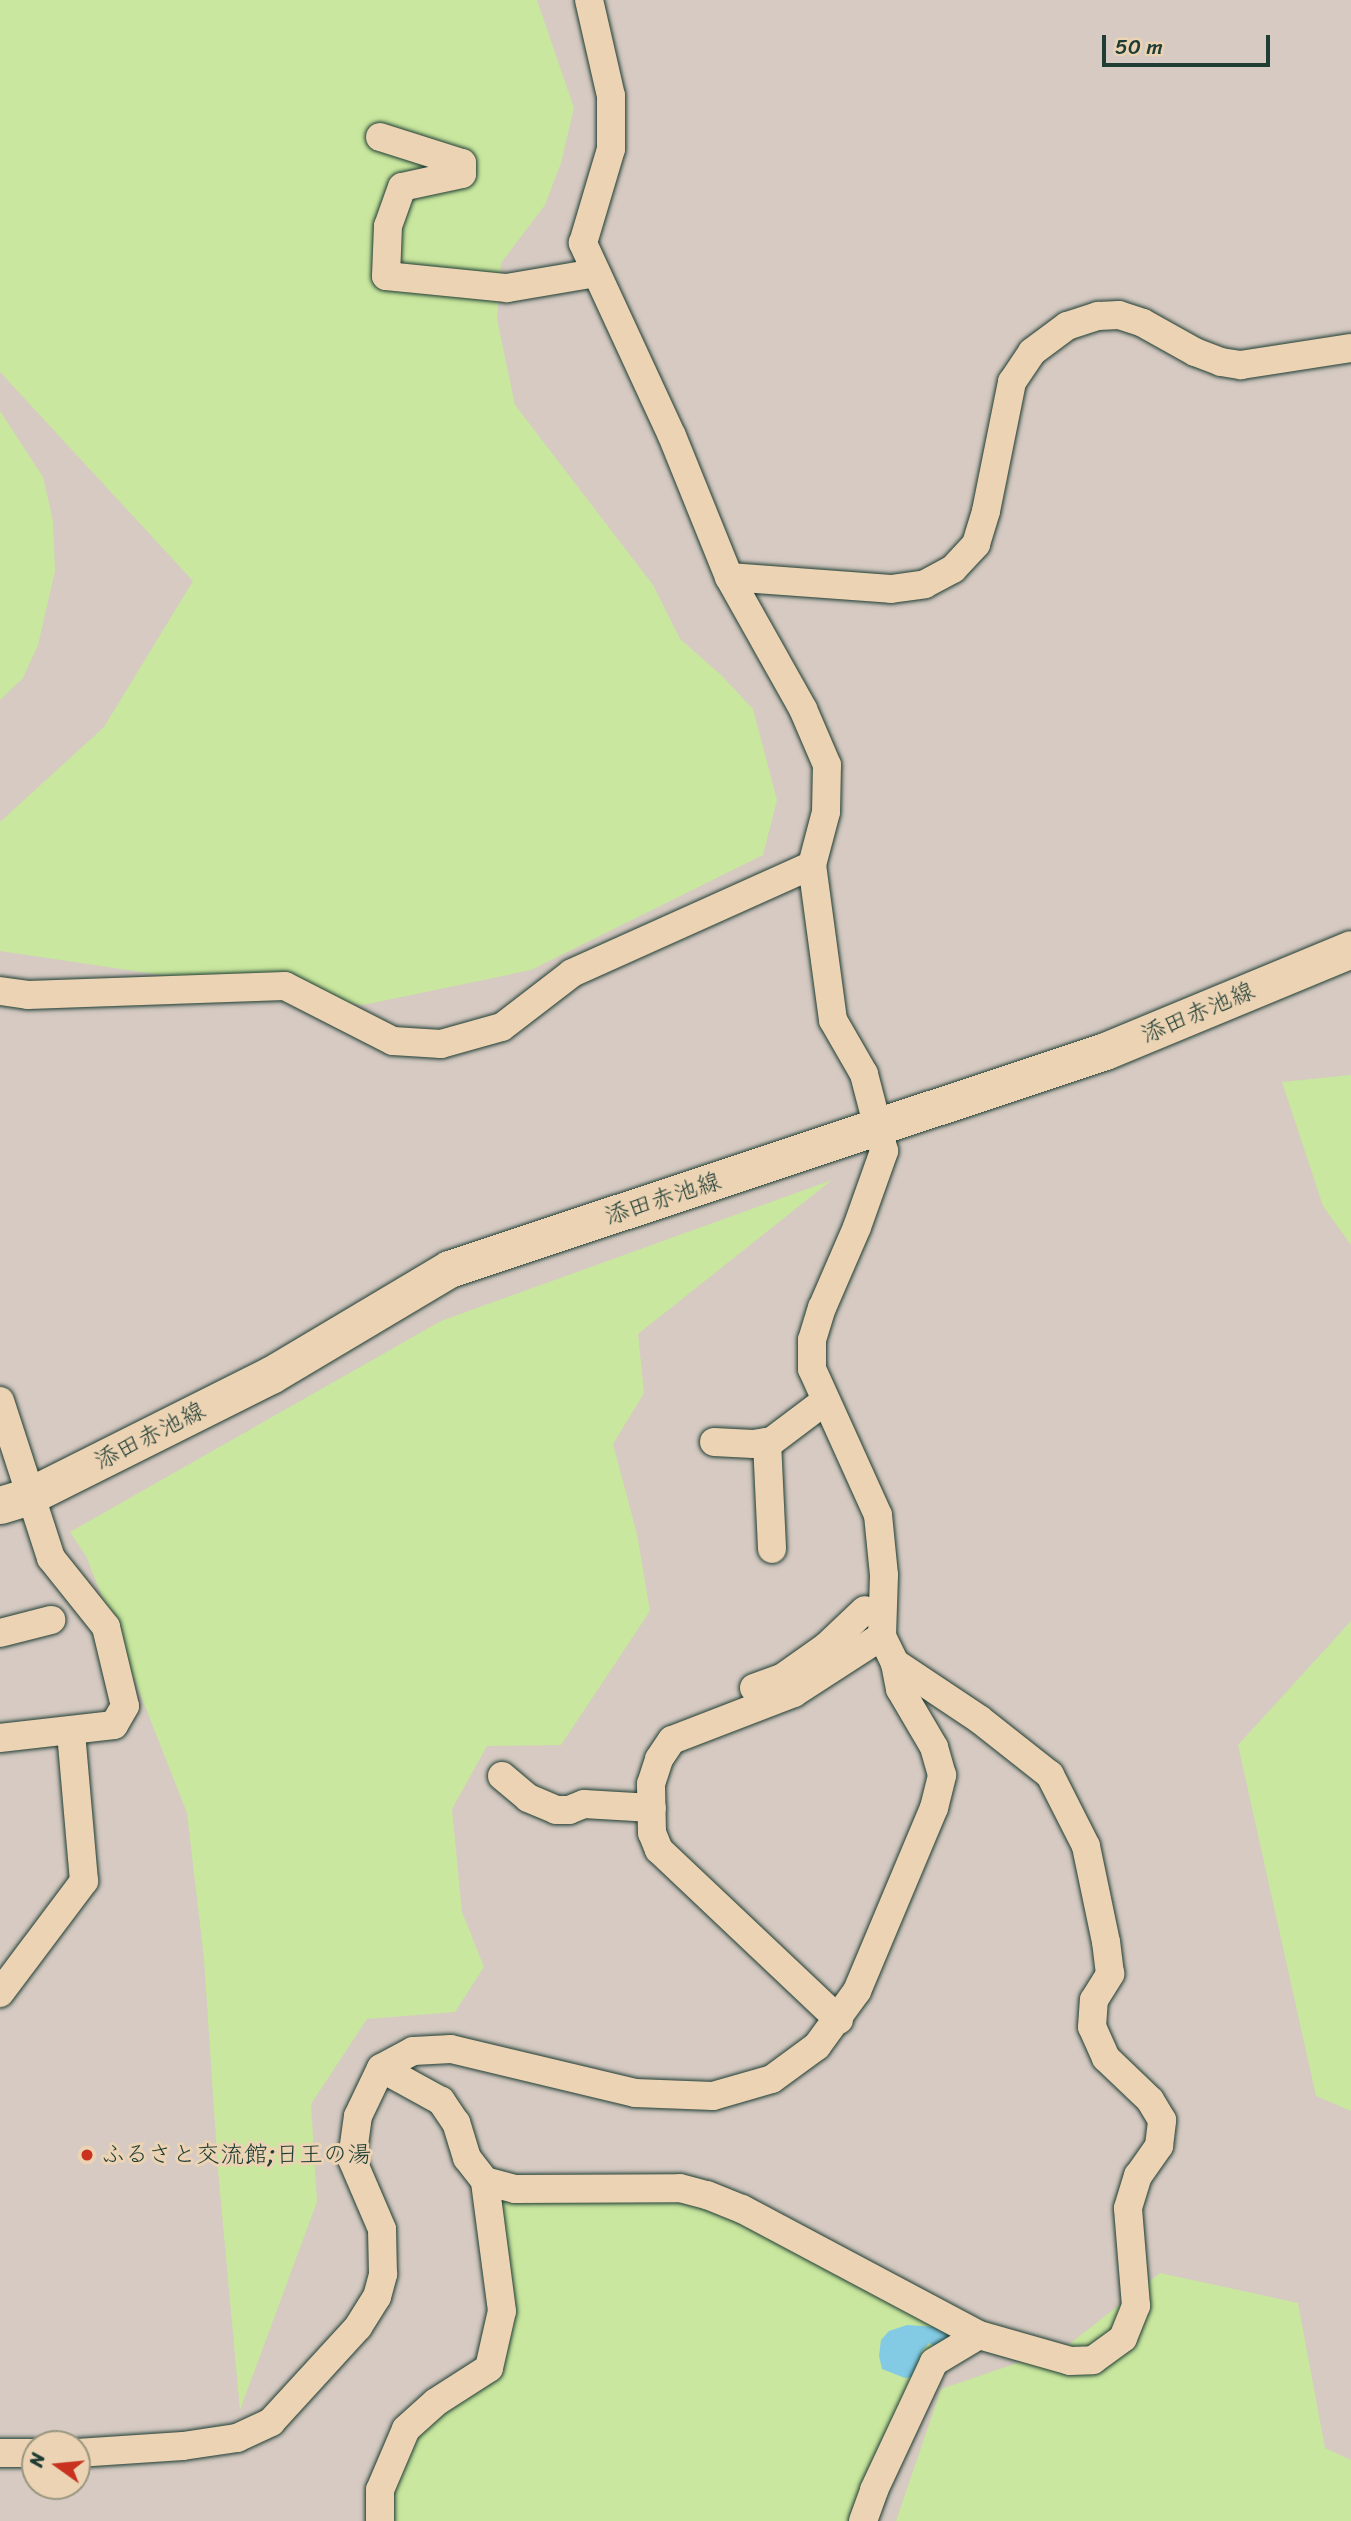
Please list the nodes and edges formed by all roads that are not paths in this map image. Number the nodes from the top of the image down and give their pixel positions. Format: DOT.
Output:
graph roads {
  1 [pos="589,0"];
  2 [pos="380,137"];
  3 [pos="596,273"];
  4 [pos="1351,348"];
  5 [pos="729,577"];
  6 [pos="812,865"];
  7 [pos="1351,949"];
  8 [pos="0,991"];
  9 [pos="880,1128"];
  10 [pos="0,1401"];
  11 [pos="825,1401"];
  12 [pos="714,1442"];
  13 [pos="767,1442"];
  14 [pos="15,1501"];
  15 [pos="772,1549"];
  16 [pos="874,1603"];
  17 [pos="51,1620"];
  18 [pos="0,1633"];
  19 [pos="882,1636"];
  20 [pos="813,1642"];
  21 [pos="895,1663"];
  22 [pos="754,1688"];
  23 [pos="71,1731"];
  24 [pos="0,1738"];
  25 [pos="502,1776"];
  26 [pos="652,1808"];
  27 [pos="0,1993"];
  28 [pos="839,2020"];
  29 [pos="381,2068"];
  30 [pos="485,2181"];
  31 [pos="979,2335"];
  32 [pos="91,2452"];
  33 [pos="0,2453"];
  34 [pos="21,2453"];
  35 [pos="380,2521"];
  36 [pos="863,2521"];
  1 -- 3 [label="street"];
  2 -- 3 [label="street"];
  3 -- 5 [label="street"];
  4 -- 5 [label="street"];
  5 -- 6 [label="street"];
  6 -- 8 [label="street"];
  6 -- 9 [label="street"];
  7 -- 9 [label="main road, 添田赤池線"];
  9 -- 11 [label="street"];
  9 -- 14 [label="main road, 添田赤池線"];
  10 -- 14 [label="street"];
  11 -- 13 [label="street"];
  11 -- 16 [label="street"];
  12 -- 13 [label="street"];
  13 -- 15 [label="street"];
  14 -- 23 [label="street"];
  16 -- 19 [label="street"];
  16 -- 20 [label="street"];
  16 -- 22 [label="street"];
  17 -- 18 [label="street"];
  19 -- 21 [label="street"];
  19 -- 26 [label="street"];
  21 -- 28 [label="street"];
  21 -- 31 [label="street"];
  23 -- 24 [label="street"];
  23 -- 27 [label="street"];
  25 -- 26 [label="street"];
  26 -- 28 [label="street"];
  28 -- 29 [label="street"];
  29 -- 30 [label="street"];
  29 -- 32 [label="street"];
  30 -- 31 [label="street"];
  30 -- 35 [label="street"];
  31 -- 36 [label="street"];
  33 -- 34 [label="street"];
}
